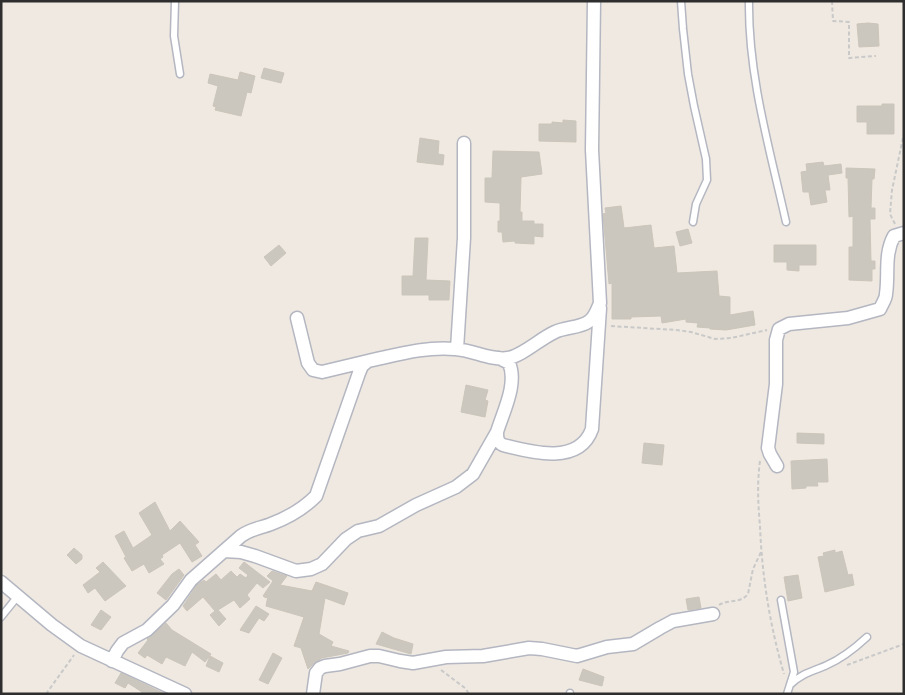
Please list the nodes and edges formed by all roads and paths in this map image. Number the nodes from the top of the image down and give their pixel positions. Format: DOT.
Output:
graph roads {
  1 [pos="175,1"];
  2 [pos="594,1"];
  3 [pos="681,1"];
  4 [pos="749,1"];
  5 [pos="832,1"];
  6 [pos="876,56"];
  7 [pos="180,74"];
  8 [pos="904,133"];
  9 [pos="464,143"];
  10 [pos="693,222"];
  11 [pos="786,222"];
  12 [pos="900,229"];
  13 [pos="600,303"];
  14 [pos="297,318"];
  15 [pos="598,326"];
  16 [pos="784,326"];
  17 [pos="457,349"];
  18 [pos="499,358"];
  19 [pos="368,361"];
  20 [pos="497,432"];
  21 [pos="769,440"];
  22 [pos="777,466"];
  23 [pos="224,551"];
  24 [pos="761,552"];
  25 [pos="1,582"];
  26 [pos="18,596"];
  27 [pos="781,600"];
  28 [pos="713,614"];
  29 [pos="1,618"];
  30 [pos="867,637"];
  31 [pos="904,644"];
  32 [pos="81,646"];
  33 [pos="431,660"];
  34 [pos="112,662"];
  35 [pos="844,666"];
  36 [pos="790,684"];
  37 [pos="46,694"];
  38 [pos="185,694"];
  39 [pos="313,694"];
  40 [pos="469,694"];
  41 [pos="786,694"];
  1 -- 7 [label="lane"];
  2 -- 13 [label="street"];
  3 -- 10 [label="lane"];
  4 -- 11 [label="lane"];
  5 -- 6 [label="path"];
  8 -- 12 [label="path"];
  9 -- 17 [label="street"];
  12 -- 16 [label="street"];
  13 -- 15 [label="street"];
  13 -- 18 [label="street"];
  14 -- 19 [label="street"];
  15 -- 16 [label="path"];
  15 -- 20 [label="street"];
  16 -- 21 [label="street"];
  17 -- 18 [label="street"];
  17 -- 19 [label="street"];
  18 -- 20 [label="street"];
  19 -- 23 [label="street"];
  20 -- 23 [label="street"];
  21 -- 22 [label="street"];
  21 -- 24 [label="path"];
  23 -- 34 [label="street"];
  24 -- 28 [label="path"];
  24 -- 36 [label="path"];
  25 -- 26 [label="street"];
  26 -- 29 [label="lane"];
  26 -- 32 [label="street"];
  27 -- 36 [label="lane"];
  28 -- 33 [label="street"];
  30 -- 36 [label="lane"];
  31 -- 35 [label="path"];
  32 -- 34 [label="street"];
  32 -- 37 [label="path"];
  33 -- 39 [label="street"];
  33 -- 40 [label="path"];
  34 -- 38 [label="street"];
  36 -- 41 [label="lane"];
}
